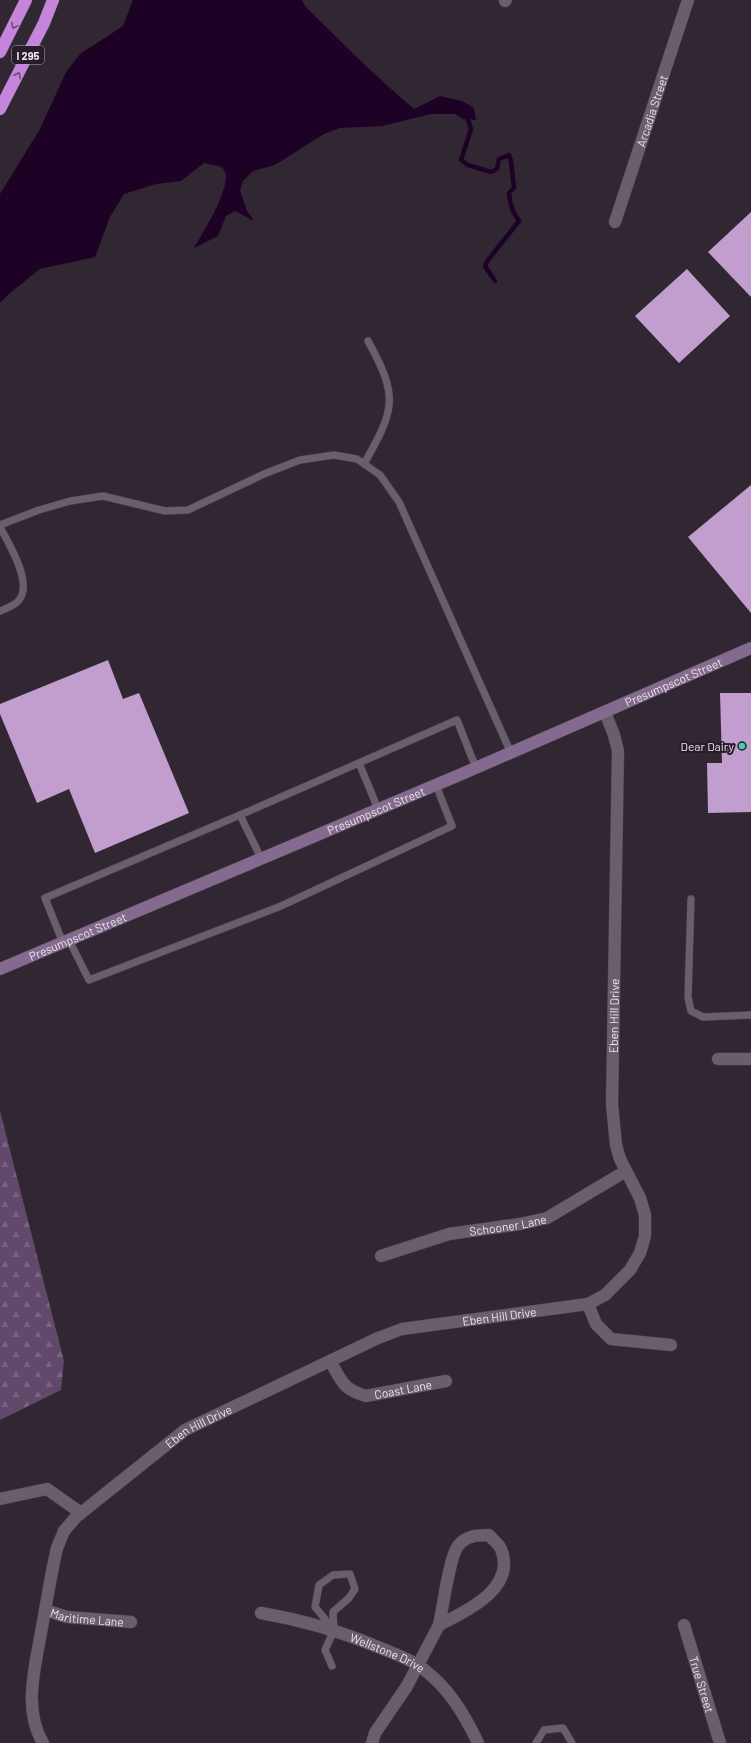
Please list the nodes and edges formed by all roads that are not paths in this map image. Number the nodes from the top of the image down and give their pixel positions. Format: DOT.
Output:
graph roads {
  1 [pos="26,0"];
  2 [pos="53,0"];
  3 [pos="688,0"];
  4 [pos="0,52"];
  5 [pos="0,110"];
  6 [pos="615,222"];
  7 [pos="368,341"];
  8 [pos="364,464"];
  9 [pos="0,526"];
  10 [pos="0,611"];
  11 [pos="751,648"];
  12 [pos="605,712"];
  13 [pos="511,753"];
  14 [pos="359,763"];
  15 [pos="476,768"];
  16 [pos="436,785"];
  17 [pos="378,809"];
  18 [pos="240,815"];
  19 [pos="261,858"];
  20 [pos="691,899"];
  21 [pos="66,941"];
  22 [pos="0,970"];
  23 [pos="751,1015"];
  24 [pos="718,1059"];
  25 [pos="751,1059"];
  26 [pos="626,1171"];
  27 [pos="381,1256"];
  28 [pos="588,1304"];
  29 [pos="671,1346"];
  30 [pos="330,1361"];
  31 [pos="446,1381"];
  32 [pos="0,1499"];
  33 [pos="82,1513"];
  34 [pos="45,1610"];
  35 [pos="261,1613"];
  36 [pos="131,1622"];
  37 [pos="439,1625"];
  38 [pos="684,1625"];
  39 [pos="334,1630"];
  40 [pos="418,1665"];
  41 [pos="332,1666"];
  42 [pos="43,1743"];
  43 [pos="372,1743"];
  44 [pos="478,1743"];
  45 [pos="536,1743"];
  46 [pos="572,1743"];
  47 [pos="720,1743"];
  1 -- 4 [label="highway, I 295, one-way"];
  5 -- 2 [label="highway, I 295, one-way"];
  3 -- 6 [label="street, Arcadia Street"];
  7 -- 8 [label="lane"];
  8 -- 9 [label="lane"];
  8 -- 13 [label="lane"];
  9 -- 10 [label="lane"];
  11 -- 12 [label="street, Presumpscot Street"];
  12 -- 13 [label="street, Presumpscot Street"];
  12 -- 26 [label="street, Eben Hill Drive"];
  13 -- 15 [label="street, Presumpscot Street"];
  14 -- 15 [label="lane"];
  14 -- 17 [label="lane"];
  14 -- 18 [label="lane"];
  15 -- 16 [label="street, Presumpscot Street"];
  16 -- 17 [label="street, Presumpscot Street"];
  16 -- 21 [label="lane"];
  17 -- 19 [label="street, Presumpscot Street"];
  18 -- 19 [label="lane"];
  18 -- 21 [label="lane"];
  19 -- 21 [label="street, Presumpscot Street"];
  20 -- 23 [label="lane"];
  21 -- 22 [label="street, Presumpscot Street"];
  24 -- 25 [label="street"];
  26 -- 27 [label="street, Schooner Lane"];
  26 -- 28 [label="street, Eben Hill Drive"];
  28 -- 29 [label="street"];
  28 -- 30 [label="street, Eben Hill Drive"];
  30 -- 31 [label="street, Coast Lane"];
  30 -- 33 [label="street, Eben Hill Drive"];
  32 -- 33 [label="street"];
  33 -- 34 [label="street, Eben Hill Drive"];
  34 -- 36 [label="street, Maritime Lane"];
  34 -- 42 [label="street, Eben Hill Drive"];
  35 -- 39 [label="street, Wellstone Drive"];
  37 -- 37 [label="street"];
  37 -- 40 [label="street"];
  38 -- 47 [label="street, True Street"];
  39 -- 39 [label="lane"];
  39 -- 40 [label="street, Wellstone Drive"];
  39 -- 41 [label="lane"];
  40 -- 43 [label="street"];
  40 -- 44 [label="street, Wellstone Drive"];
  45 -- 46 [label="lane"];
}
